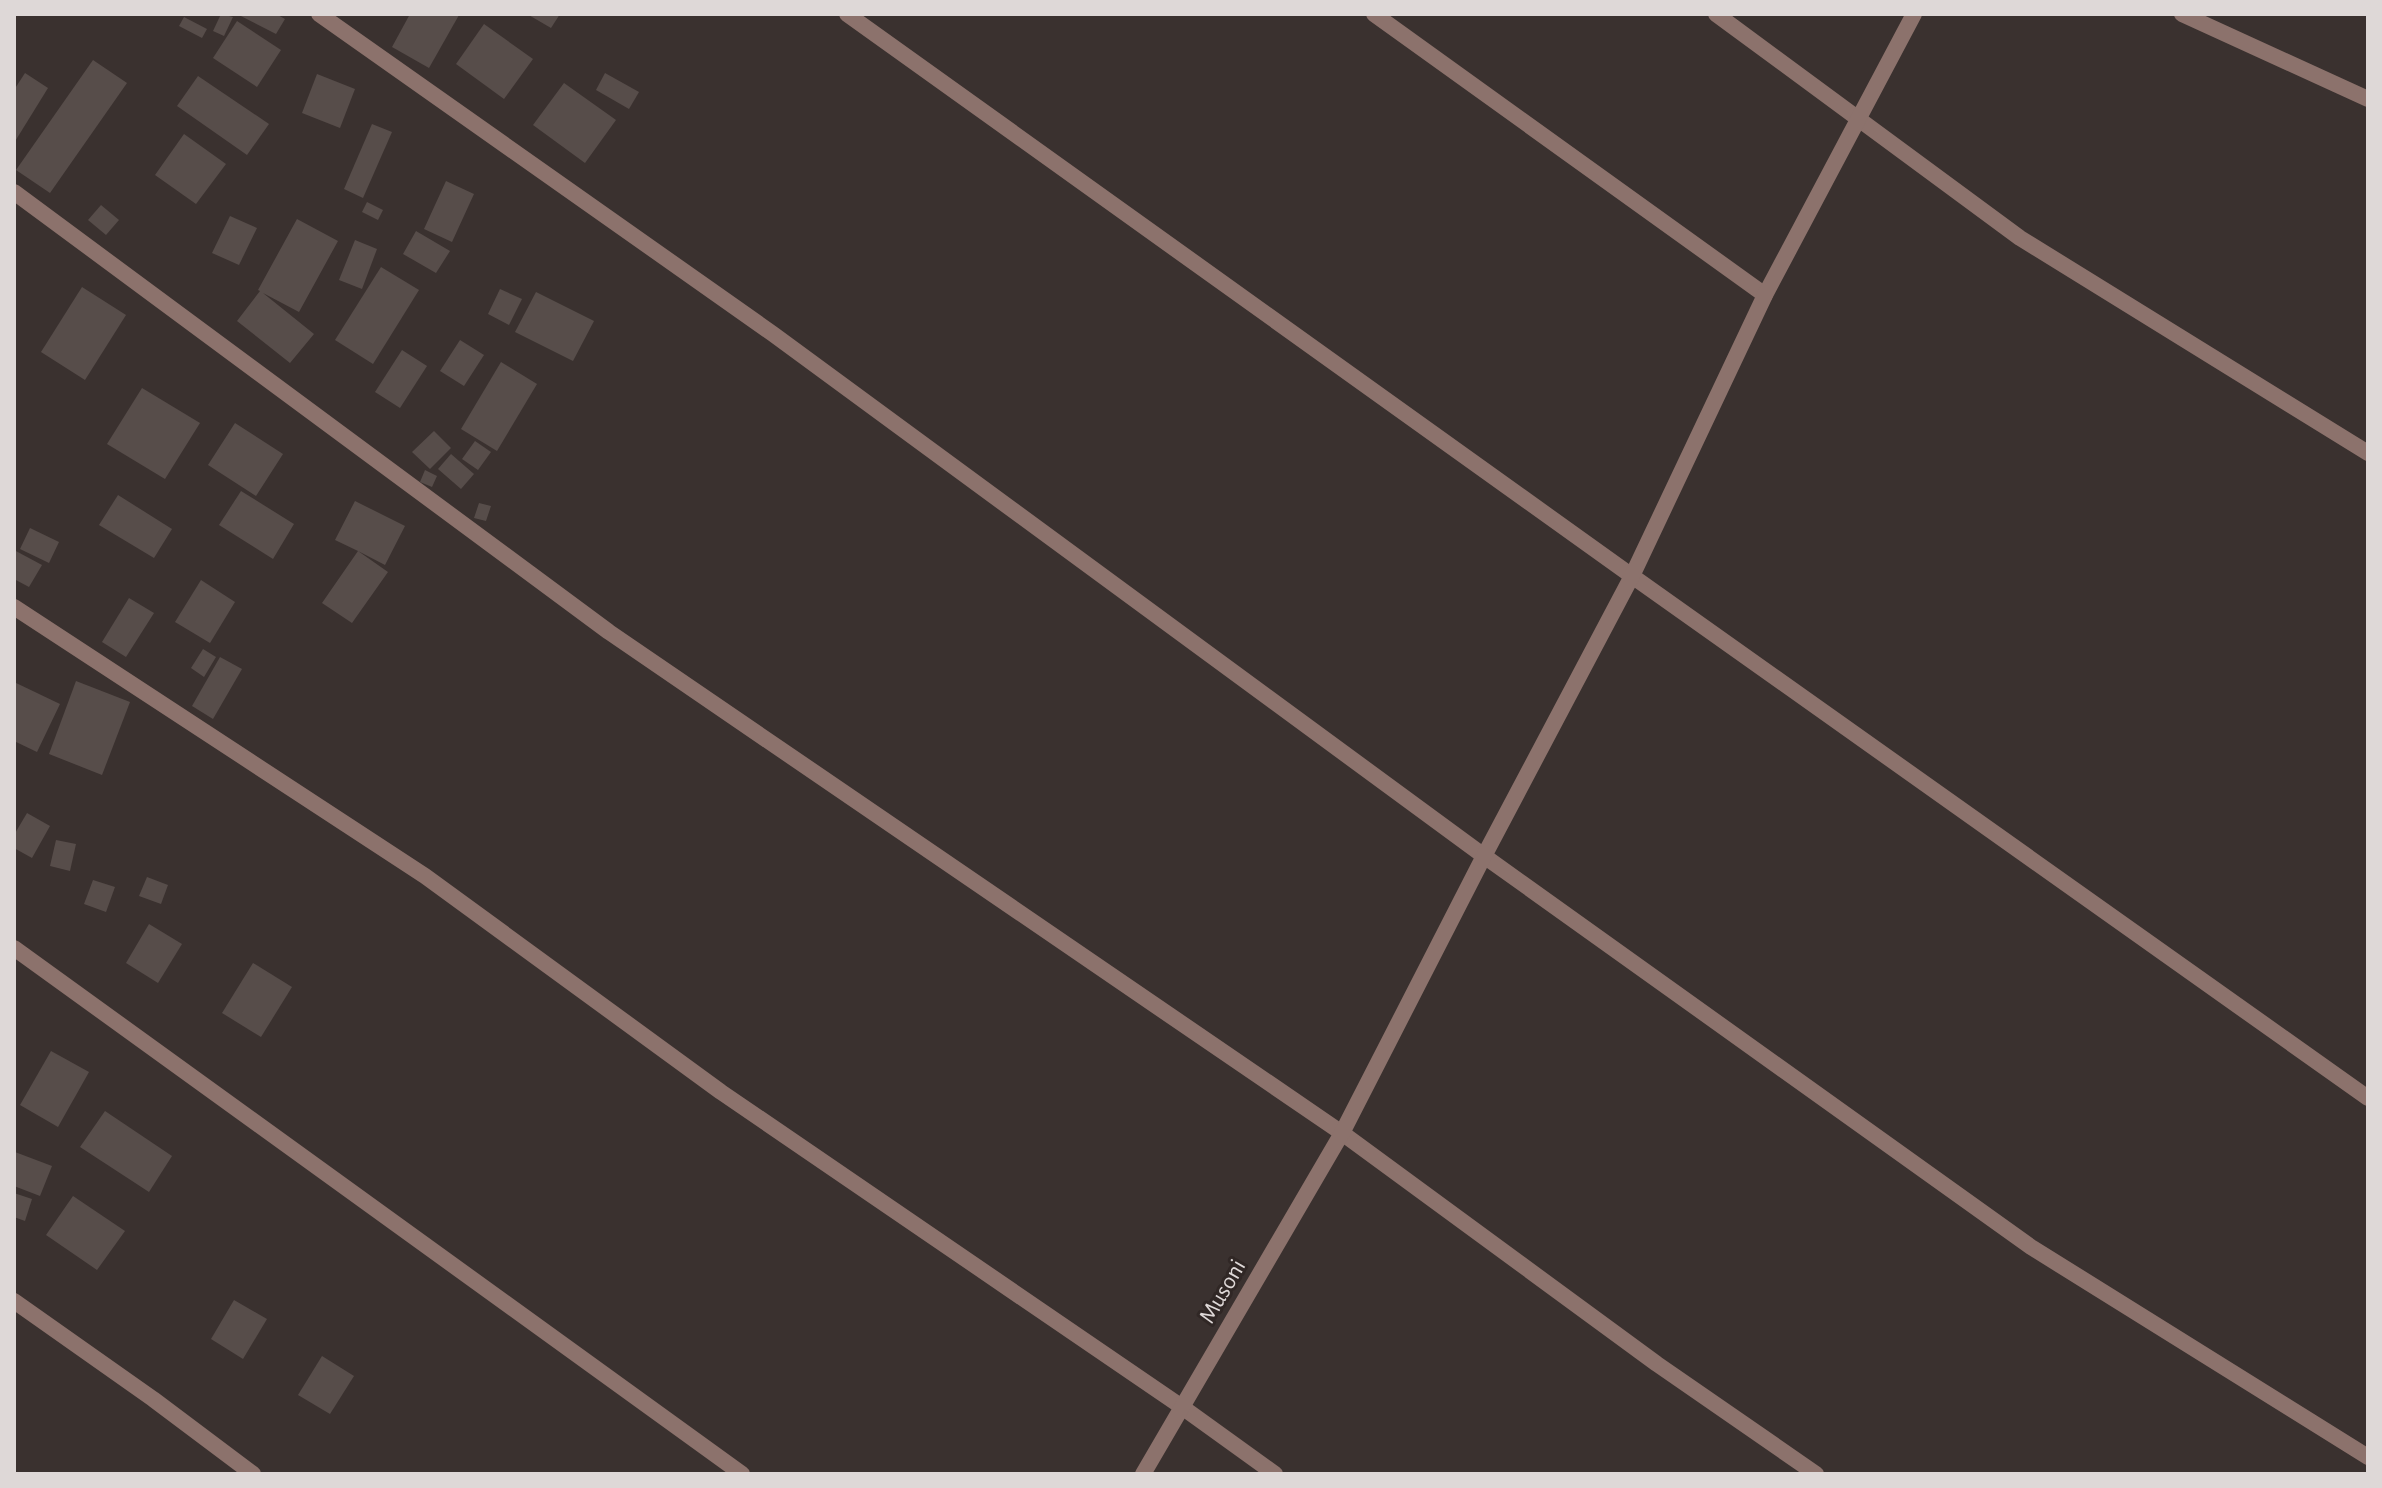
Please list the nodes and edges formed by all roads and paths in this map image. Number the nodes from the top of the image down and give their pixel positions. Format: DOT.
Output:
graph roads {
  1 [pos="319,14"];
  2 [pos="847,14"];
  3 [pos="1374,14"];
  4 [pos="1716,14"];
  5 [pos="1914,14"];
  6 [pos="2182,14"];
  7 [pos="2368,99"];
  8 [pos="1858,121"];
  9 [pos="14,192"];
  10 [pos="1765,295"];
  11 [pos="2368,453"];
  12 [pos="1632,576"];
  13 [pos="14,607"];
  14 [pos="1484,856"];
  15 [pos="14,948"];
  16 [pos="2368,1098"];
  17 [pos="1342,1133"];
  18 [pos="14,1301"];
  19 [pos="1182,1407"];
  20 [pos="2368,1457"];
  21 [pos="253,1474"];
  22 [pos="742,1474"];
  23 [pos="1143,1474"];
  24 [pos="1275,1474"];
  25 [pos="1816,1474"];
  1 -- 14 [label="street"];
  2 -- 12 [label="street"];
  3 -- 10 [label="street"];
  4 -- 8 [label="street"];
  5 -- 8 [label="street, Musoni"];
  6 -- 7 [label="street"];
  8 -- 10 [label="street, Musoni"];
  8 -- 11 [label="street"];
  9 -- 17 [label="street"];
  10 -- 12 [label="street, Musoni"];
  12 -- 14 [label="street, Musoni"];
  12 -- 16 [label="street"];
  13 -- 19 [label="street"];
  14 -- 17 [label="street, Musoni"];
  14 -- 20 [label="street"];
  15 -- 22 [label="street"];
  17 -- 19 [label="street, Musoni"];
  17 -- 25 [label="street"];
  18 -- 21 [label="street"];
  19 -- 23 [label="street, Musoni"];
  19 -- 24 [label="street"];
}
